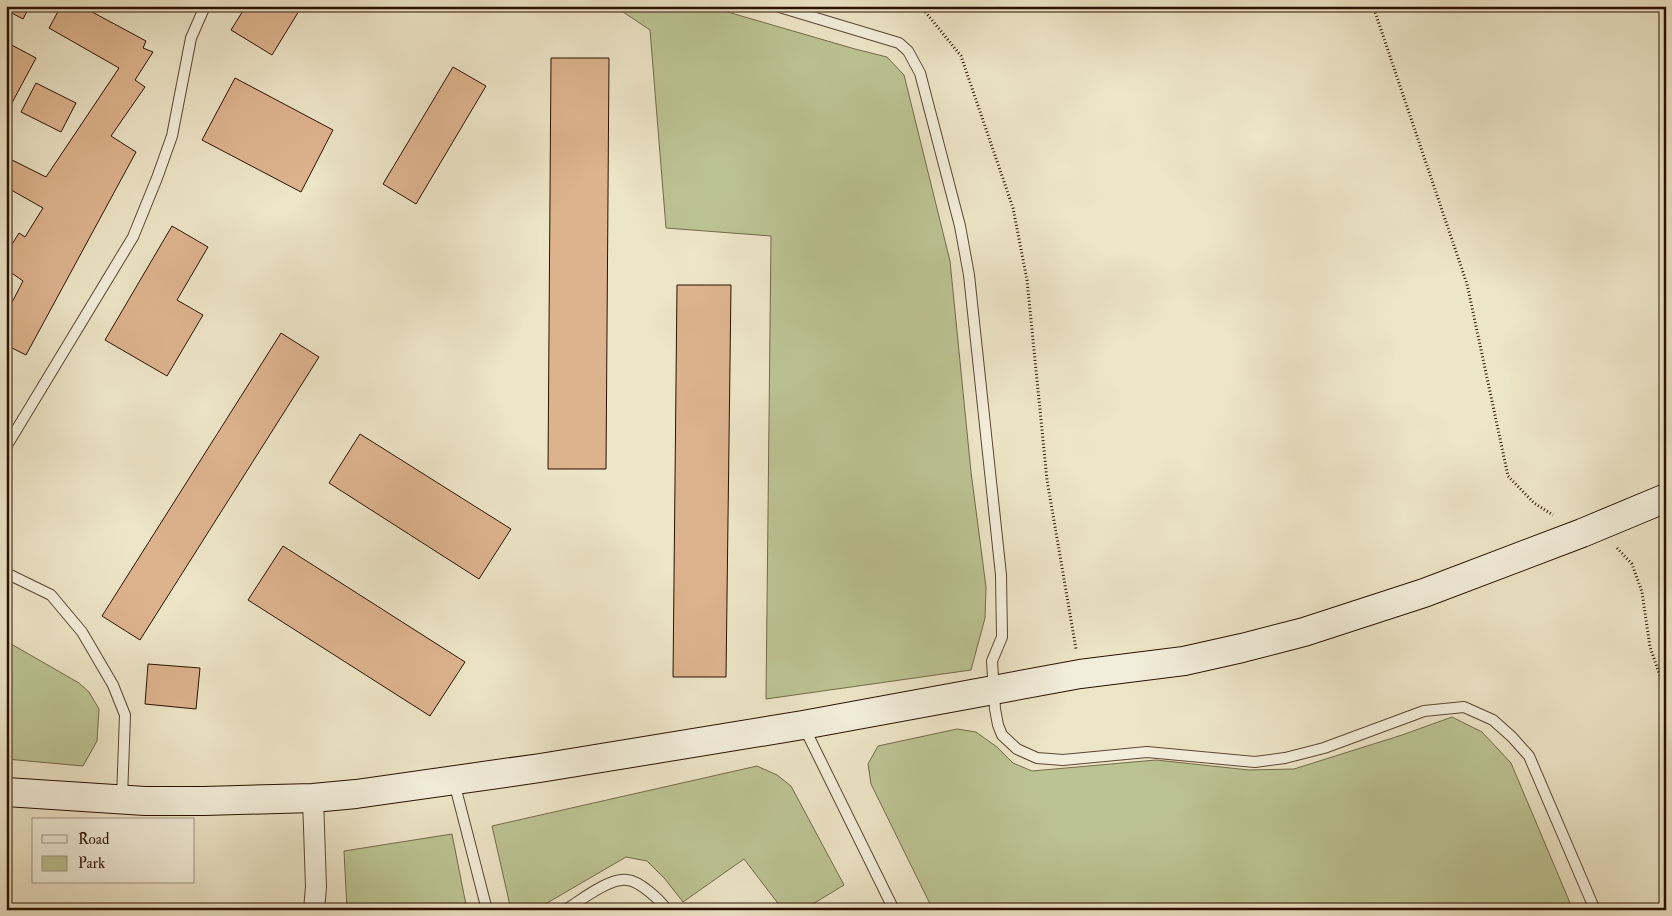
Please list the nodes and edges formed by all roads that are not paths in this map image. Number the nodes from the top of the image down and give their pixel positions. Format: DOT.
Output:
graph roads {
  1 [pos="204,6"];
  2 [pos="776,6"];
  3 [pos="6,447"];
  4 [pos="1666,498"];
  5 [pos="6,573"];
  6 [pos="993,690"];
  7 [pos="803,725"];
  8 [pos="454,781"];
  9 [pos="6,792"];
  10 [pos="314,798"];
  11 [pos="122,799"];
  12 [pos="314,910"];
  13 [pos="486,910"];
  14 [pos="565,910"];
  15 [pos="667,910"];
  16 [pos="894,910"];
  17 [pos="1595,910"];
  1 -- 3 [label="lane"];
  2 -- 6 [label="lane"];
  4 -- 6 [label="main road"];
  5 -- 11 [label="lane"];
  6 -- 7 [label="main road"];
  6 -- 17 [label="lane"];
  7 -- 8 [label="main road"];
  7 -- 16 [label="lane"];
  8 -- 10 [label="main road"];
  8 -- 13 [label="lane"];
  9 -- 11 [label="main road"];
  10 -- 11 [label="main road"];
  10 -- 12 [label="street"];
  14 -- 15 [label="lane"];
}
